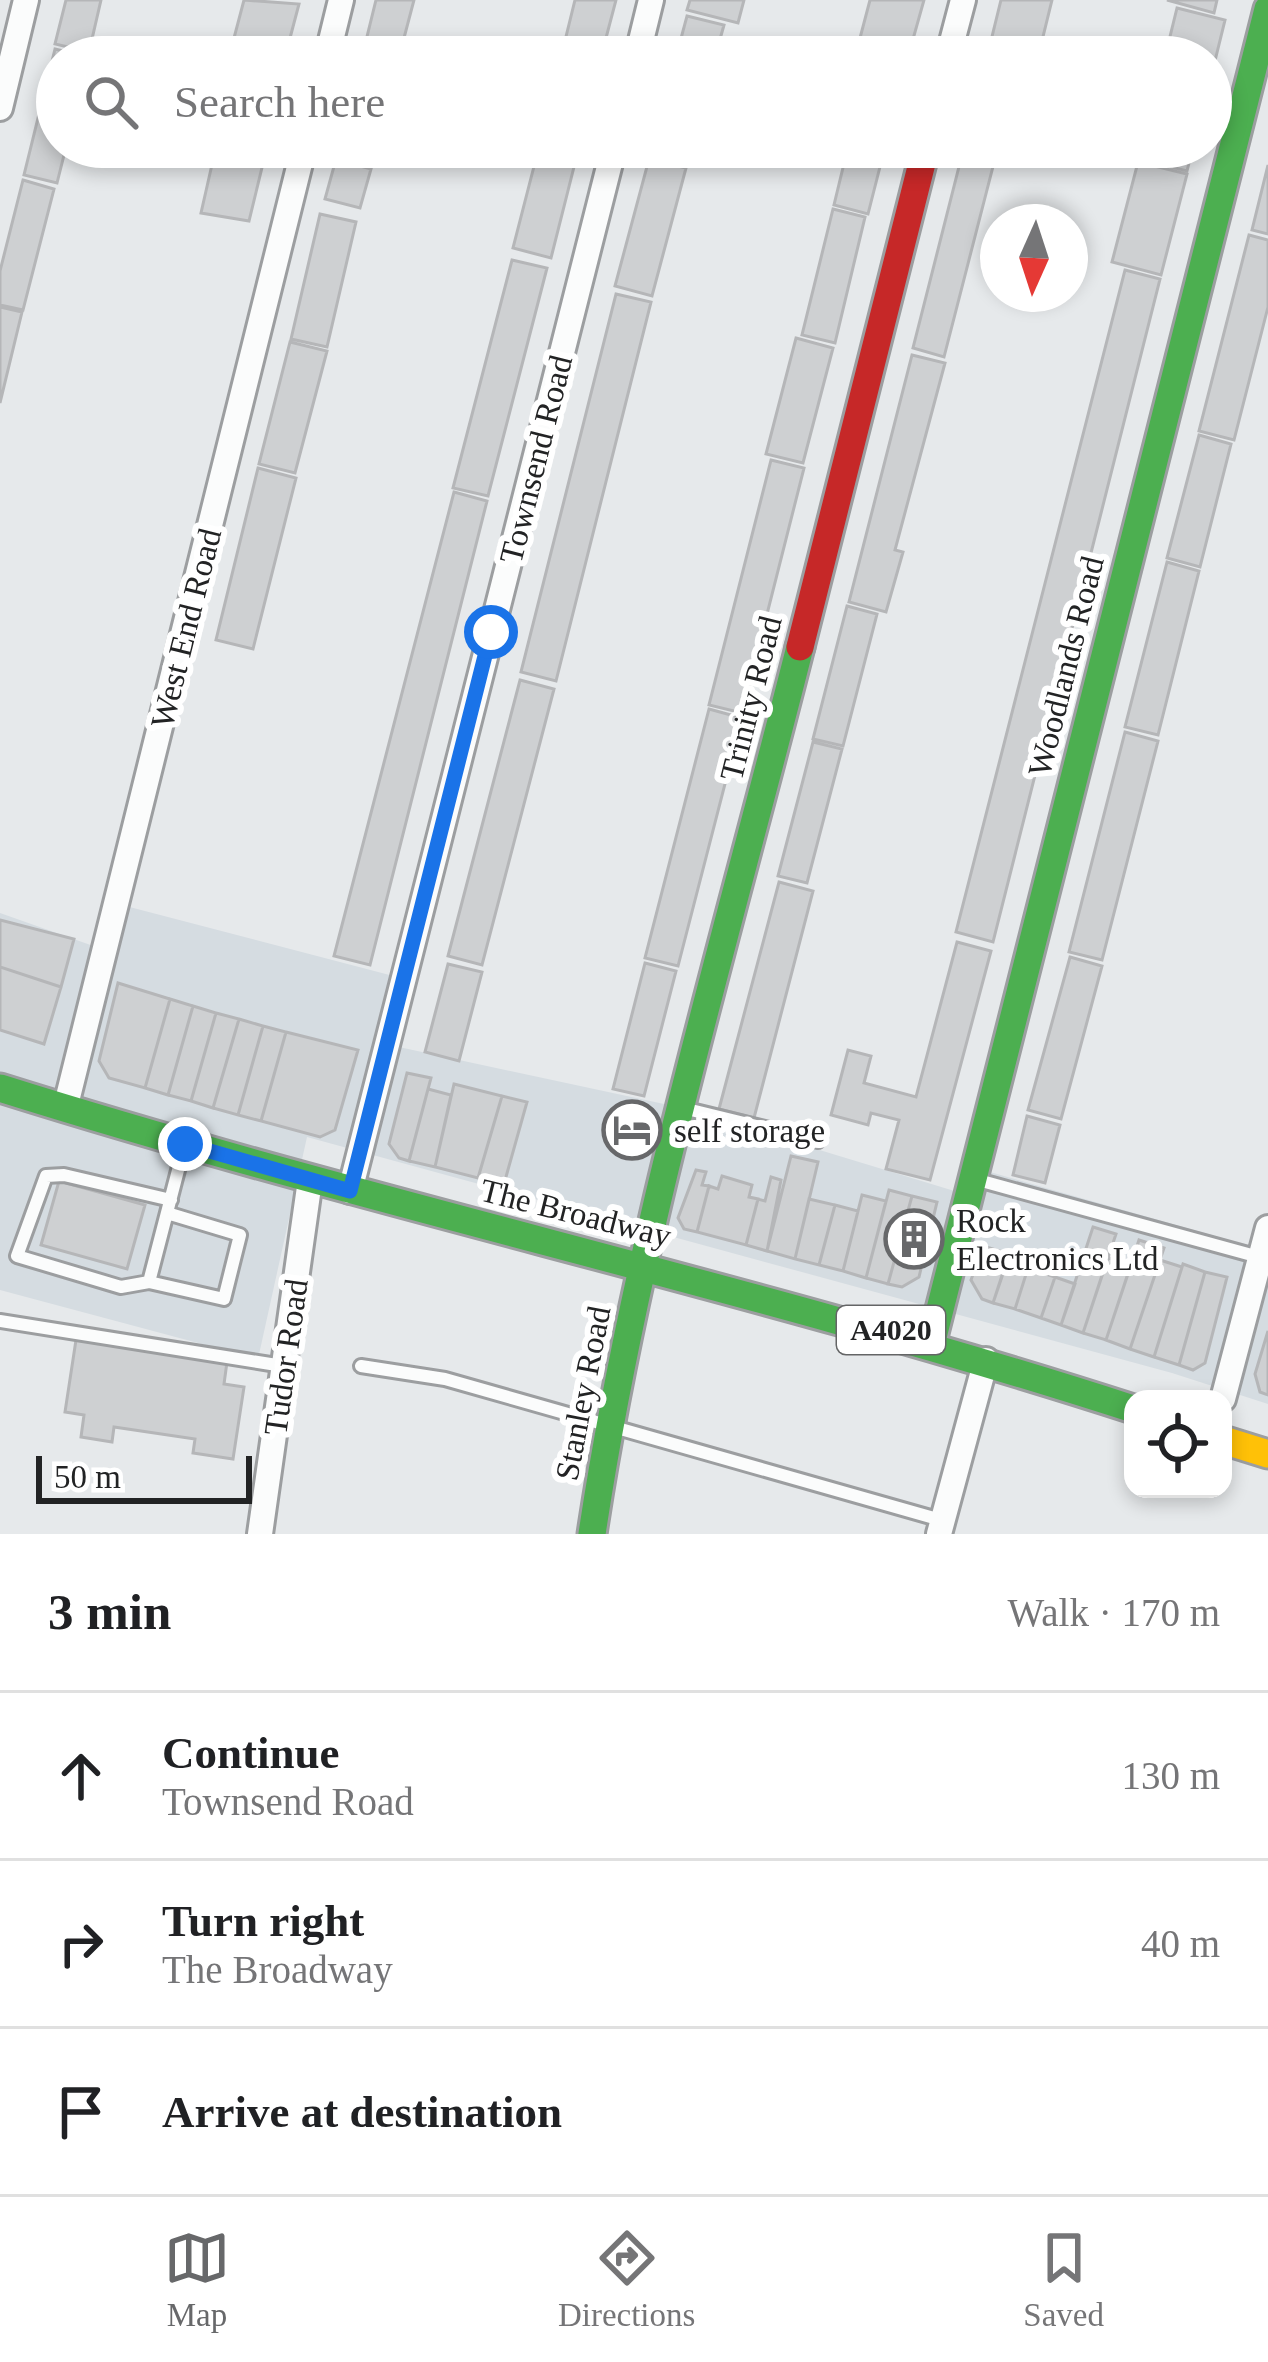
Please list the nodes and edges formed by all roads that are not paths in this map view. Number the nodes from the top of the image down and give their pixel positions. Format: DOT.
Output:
graph roads {
  1 [pos="26,0"];
  2 [pos="341,0"];
  3 [pos="651,0"];
  4 [pos="963,0"];
  5 [pos="1268,9"];
  6 [pos="332,36"];
  7 [pos="642,36"];
  8 [pos="954,36"];
  9 [pos="0,108"];
  10 [pos="1232,152"];
  11 [pos="299,168"];
  12 [pos="609,168"];
  13 [pos="921,168"];
  14 [pos="1228,168"];
  15 [pos="2,1098"];
  16 [pos="684,1108"];
  17 [pos="65,1109"];
  18 [pos="818,1141"];
  19 [pos="185,1144"];
  20 [pos="973,1179"];
  21 [pos="310,1180"];
  22 [pos="350,1191"];
  23 [pos="169,1206"];
  24 [pos="1268,1228"];
  25 [pos="1261,1257"];
  26 [pos="644,1266"];
  27 [pos="148,1282"];
  28 [pos="0,1321"];
  29 [pos="932,1341"];
  30 [pos="986,1360"];
  31 [pos="283,1366"];
  32 [pos="361,1366"];
  33 [pos="1225,1390"];
  34 [pos="1124,1406"];
  35 [pos="608,1428"];
  36 [pos="1232,1443"];
  37 [pos="1268,1454"];
  38 [pos="942,1530"];
  39 [pos="260,1534"];
  40 [pos="592,1534"];
  1 -- 9 [label="street"];
  2 -- 6 [label="street"];
  3 -- 7 [label="street"];
  4 -- 8 [label="street"];
  5 -- 10 [label="street, Woodlands Road"];
  11 -- 17 [label="street, West End Road"];
  12 -- 22 [label="street, Townsend Road"];
  13 -- 16 [label="street, Trinity Road"];
  14 -- 20 [label="street, Woodlands Road"];
  15 -- 17 [label="street, The Broadway / A4020"];
  16 -- 18 [label="lane"];
  16 -- 26 [label="street, Trinity Road"];
  17 -- 19 [label="street, The Broadway / A4020"];
  19 -- 21 [label="street, The Broadway / A4020"];
  19 -- 23 [label="lane"];
  20 -- 25 [label="lane"];
  20 -- 29 [label="street, Woodlands Road"];
  21 -- 22 [label="street, The Broadway / A4020"];
  21 -- 31 [label="street, Tudor Road"];
  22 -- 26 [label="street, The Broadway / A4020"];
  23 -- 27 [label="lane"];
  23 -- 27 [label="lane"];
  23 -- 27 [label="lane"];
  24 -- 25 [label="street"];
  25 -- 33 [label="street"];
  26 -- 29 [label="street, The Broadway / A4020"];
  26 -- 35 [label="street, Stanley Road"];
  28 -- 31 [label="lane"];
  29 -- 30 [label="street, The Broadway / A4020"];
  30 -- 34 [label="street, The Broadway / A4020"];
  30 -- 38 [label="street"];
  31 -- 39 [label="street, Tudor Road"];
  32 -- 35 [label="lane"];
  35 -- 38 [label="lane"];
  35 -- 40 [label="street, Stanley Road"];
  36 -- 37 [label="street"];
}
